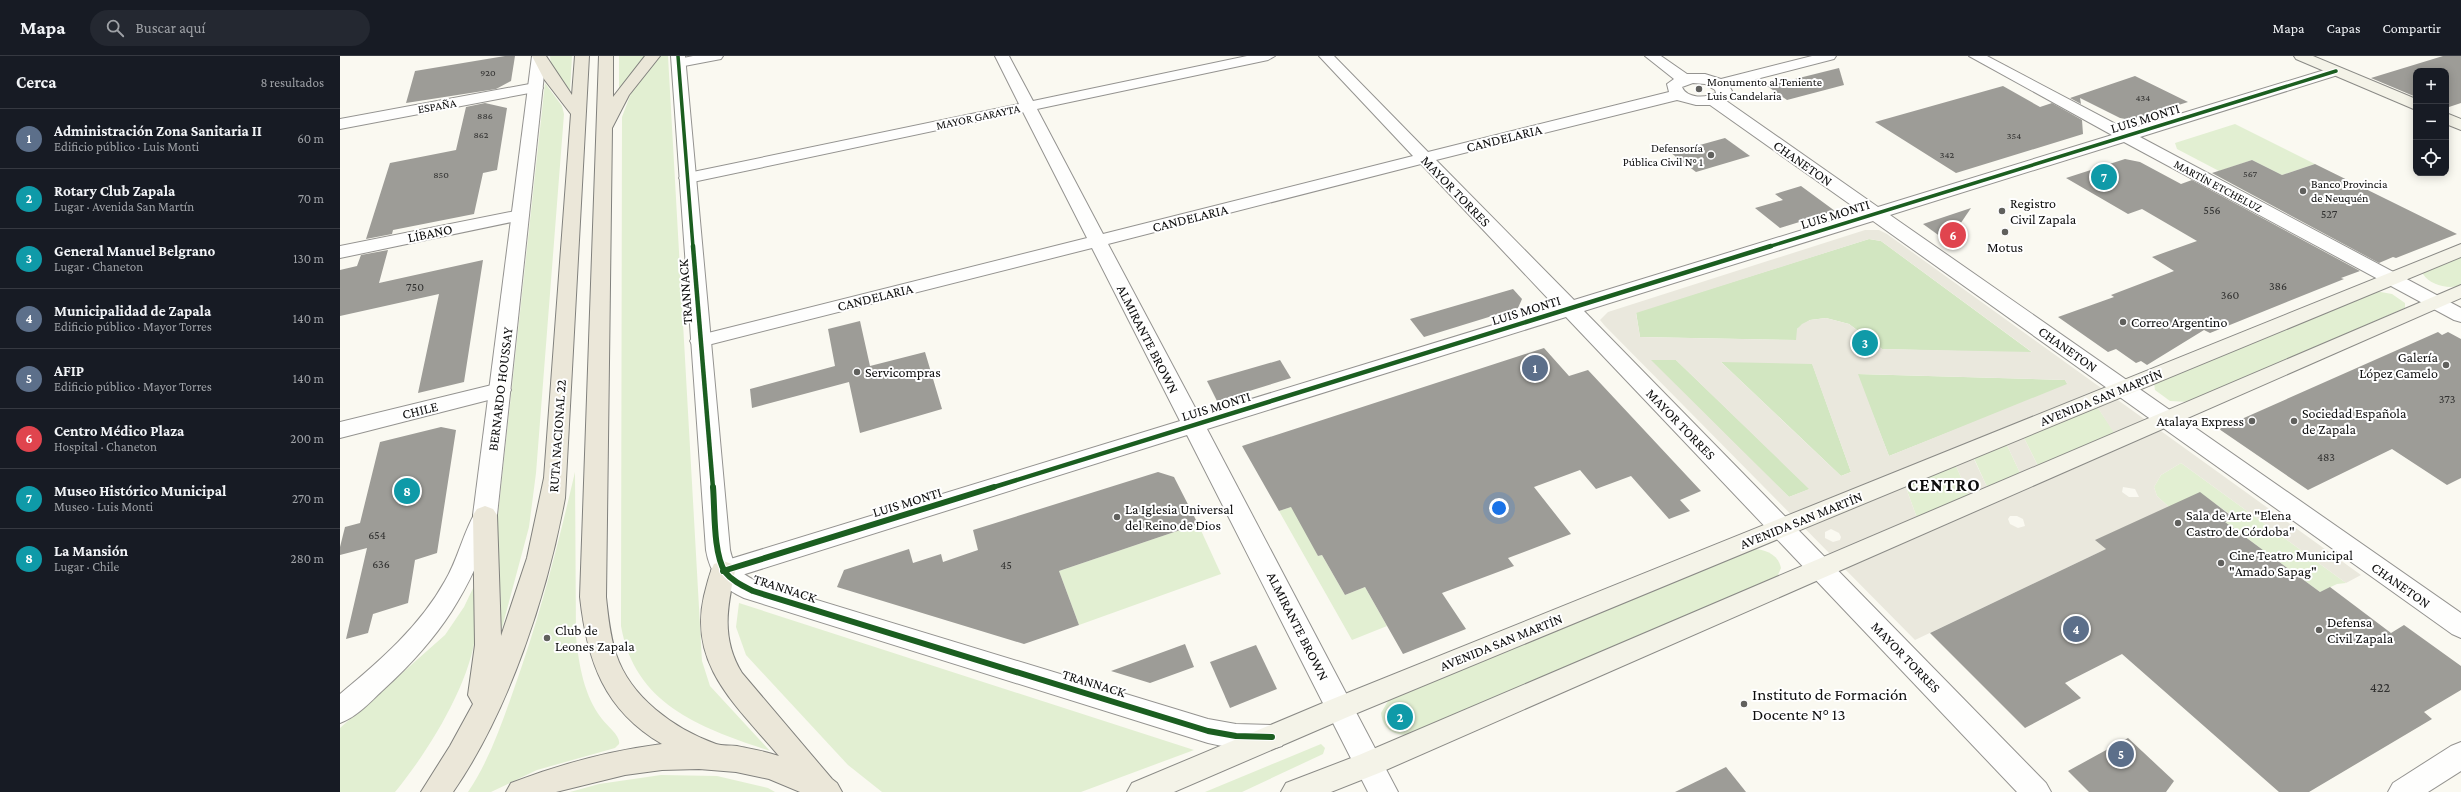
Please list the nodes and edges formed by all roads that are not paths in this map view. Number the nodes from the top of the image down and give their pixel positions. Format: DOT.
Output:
graph roads {
  1 [pos="539,56"];
  2 [pos="582,56"];
  3 [pos="606,56"];
  4 [pos="653,56"];
  5 [pos="716,56"];
  6 [pos="1002,56"];
  7 [pos="1268,56"];
  8 [pos="1326,56"];
  9 [pos="1652,56"];
  10 [pos="1829,56"];
  11 [pos="1976,56"];
  12 [pos="2301,56"];
  13 [pos="679,59"];
  14 [pos="2336,71"];
  15 [pos="1681,86"];
  16 [pos="535,88"];
  17 [pos="1716,92"];
  18 [pos="2414,104"];
  19 [pos="1028,107"];
  20 [pos="578,113"];
  21 [pos="2449,119"];
  22 [pos="340,124"];
  23 [pos="2461,124"];
  24 [pos="604,132"];
  25 [pos="2125,136"];
  26 [pos="1425,158"];
  27 [pos="688,178"];
  28 [pos="1876,214"];
  29 [pos="520,215"];
  30 [pos="1098,241"];
  31 [pos="2461,250"];
  32 [pos="340,252"];
  33 [pos="2390,278"];
  34 [pos="2461,291"];
  35 [pos="2435,302"];
  36 [pos="1570,308"];
  37 [pos="2461,316"];
  38 [pos="700,341"];
  39 [pos="2123,388"];
  40 [pos="500,390"];
  41 [pos="2166,419"];
  42 [pos="1193,425"];
  43 [pos="340,430"];
  44 [pos="485,515"];
  45 [pos="1781,528"];
  46 [pos="1821,568"];
  47 [pos="723,571"];
  48 [pos="2461,627"];
  49 [pos="370,686"];
  50 [pos="340,695"];
  51 [pos="1340,708"];
  52 [pos="340,712"];
  53 [pos="475,732"];
  54 [pos="1272,737"];
  55 [pos="2461,755"];
  56 [pos="712,756"];
  57 [pos="1369,764"];
  58 [pos="826,791"];
  59 [pos="436,792"];
  60 [pos="521,792"];
  61 [pos="1142,792"];
  62 [pos="1296,792"];
  63 [pos="1383,792"];
  64 [pos="2036,792"];
  65 [pos="2403,792"];
  1 -- 16 [label="street, BERNARDO HOUSSAY"];
  1 -- 20 [label="main road"];
  2 -- 20 [label="main road, RUTA NACIONAL 22"];
  3 -- 24 [label="main road"];
  4 -- 24 [label="main road"];
  5 -- 13 [label="street"];
  6 -- 19 [label="street, ALMIRANTE BROWN"];
  7 -- 19 [label="street, MAYOR GARAYTA"];
  8 -- 26 [label="street, MAYOR TORRES"];
  9 -- 15 [label="street"];
  10 -- 17 [label="street"];
  11 -- 25 [label="street, MARTÍN ETCHELUZ"];
  12 -- 14 [label="main road"];
  13 -- 27 [label="street, TRANNACK"];
  14 -- 18 [label="main road"];
  14 -- 25 [label="street, LUIS MONTI"];
  15 -- 17 [label="street, CANDELARIA"];
  15 -- 17 [label="street"];
  15 -- 26 [label="street, CANDELARIA"];
  16 -- 22 [label="street, ESPAÑA"];
  16 -- 29 [label="street, BERNARDO HOUSSAY"];
  17 -- 28 [label="street, CHANETON"];
  19 -- 27 [label="street, MAYOR GARAYTA"];
  19 -- 30 [label="street, ALMIRANTE BROWN"];
  20 -- 53 [label="main road, RUTA NACIONAL 22"];
  21 -- 23 [label="main road"];
  24 -- 56 [label="main road"];
  25 -- 28 [label="street, LUIS MONTI"];
  25 -- 33 [label="street, MARTÍN ETCHELUZ"];
  26 -- 30 [label="street, CANDELARIA"];
  26 -- 36 [label="street, MAYOR TORRES"];
  27 -- 38 [label="street, TRANNACK"];
  28 -- 36 [label="street, LUIS MONTI"];
  28 -- 39 [label="street, CHANETON"];
  29 -- 32 [label="street, LÍBANO"];
  29 -- 40 [label="street, BERNARDO HOUSSAY"];
  30 -- 38 [label="street, CANDELARIA"];
  30 -- 42 [label="street, ALMIRANTE BROWN"];
  31 -- 33 [label="main road, AVENIDA SAN MARTÍN"];
  33 -- 35 [label="street, MARTÍN ETCHELUZ"];
  33 -- 39 [label="main road, AVENIDA SAN MARTÍN"];
  34 -- 35 [label="main road"];
  35 -- 37 [label="street, MARTÍN ETCHELUZ"];
  35 -- 41 [label="main road"];
  36 -- 42 [label="street, LUIS MONTI"];
  36 -- 45 [label="street, MAYOR TORRES"];
  38 -- 47 [label="street, TRANNACK"];
  39 -- 41 [label="street, CHANETON"];
  39 -- 45 [label="main road, AVENIDA SAN MARTÍN"];
  40 -- 43 [label="street, CHILE"];
  40 -- 44 [label="street, BERNARDO HOUSSAY"];
  41 -- 46 [label="main road"];
  41 -- 48 [label="street, CHANETON"];
  42 -- 47 [label="street, LUIS MONTI"];
  42 -- 51 [label="street, ALMIRANTE BROWN"];
  44 -- 49 [label="street, BERNARDO HOUSSAY"];
  44 -- 53 [label="main road"];
  45 -- 46 [label="street, MAYOR TORRES"];
  45 -- 51 [label="main road, AVENIDA SAN MARTÍN"];
  46 -- 57 [label="main road"];
  46 -- 64 [label="street, MAYOR TORRES"];
  47 -- 54 [label="street, TRANNACK"];
  47 -- 58 [label="main road"];
  49 -- 50 [label="street"];
  49 -- 52 [label="street, BERNARDO HOUSSAY"];
  51 -- 54 [label="main road, AVENIDA SAN MARTÍN"];
  51 -- 57 [label="street, ALMIRANTE BROWN"];
  53 -- 59 [label="main road, RUTA NACIONAL 22"];
  54 -- 61 [label="main road, AVENIDA SAN MARTÍN"];
  55 -- 65 [label="street"];
  56 -- 58 [label="main road"];
  56 -- 60 [label="main road"];
  57 -- 62 [label="main road"];
  57 -- 63 [label="street, ALMIRANTE BROWN"];
}
